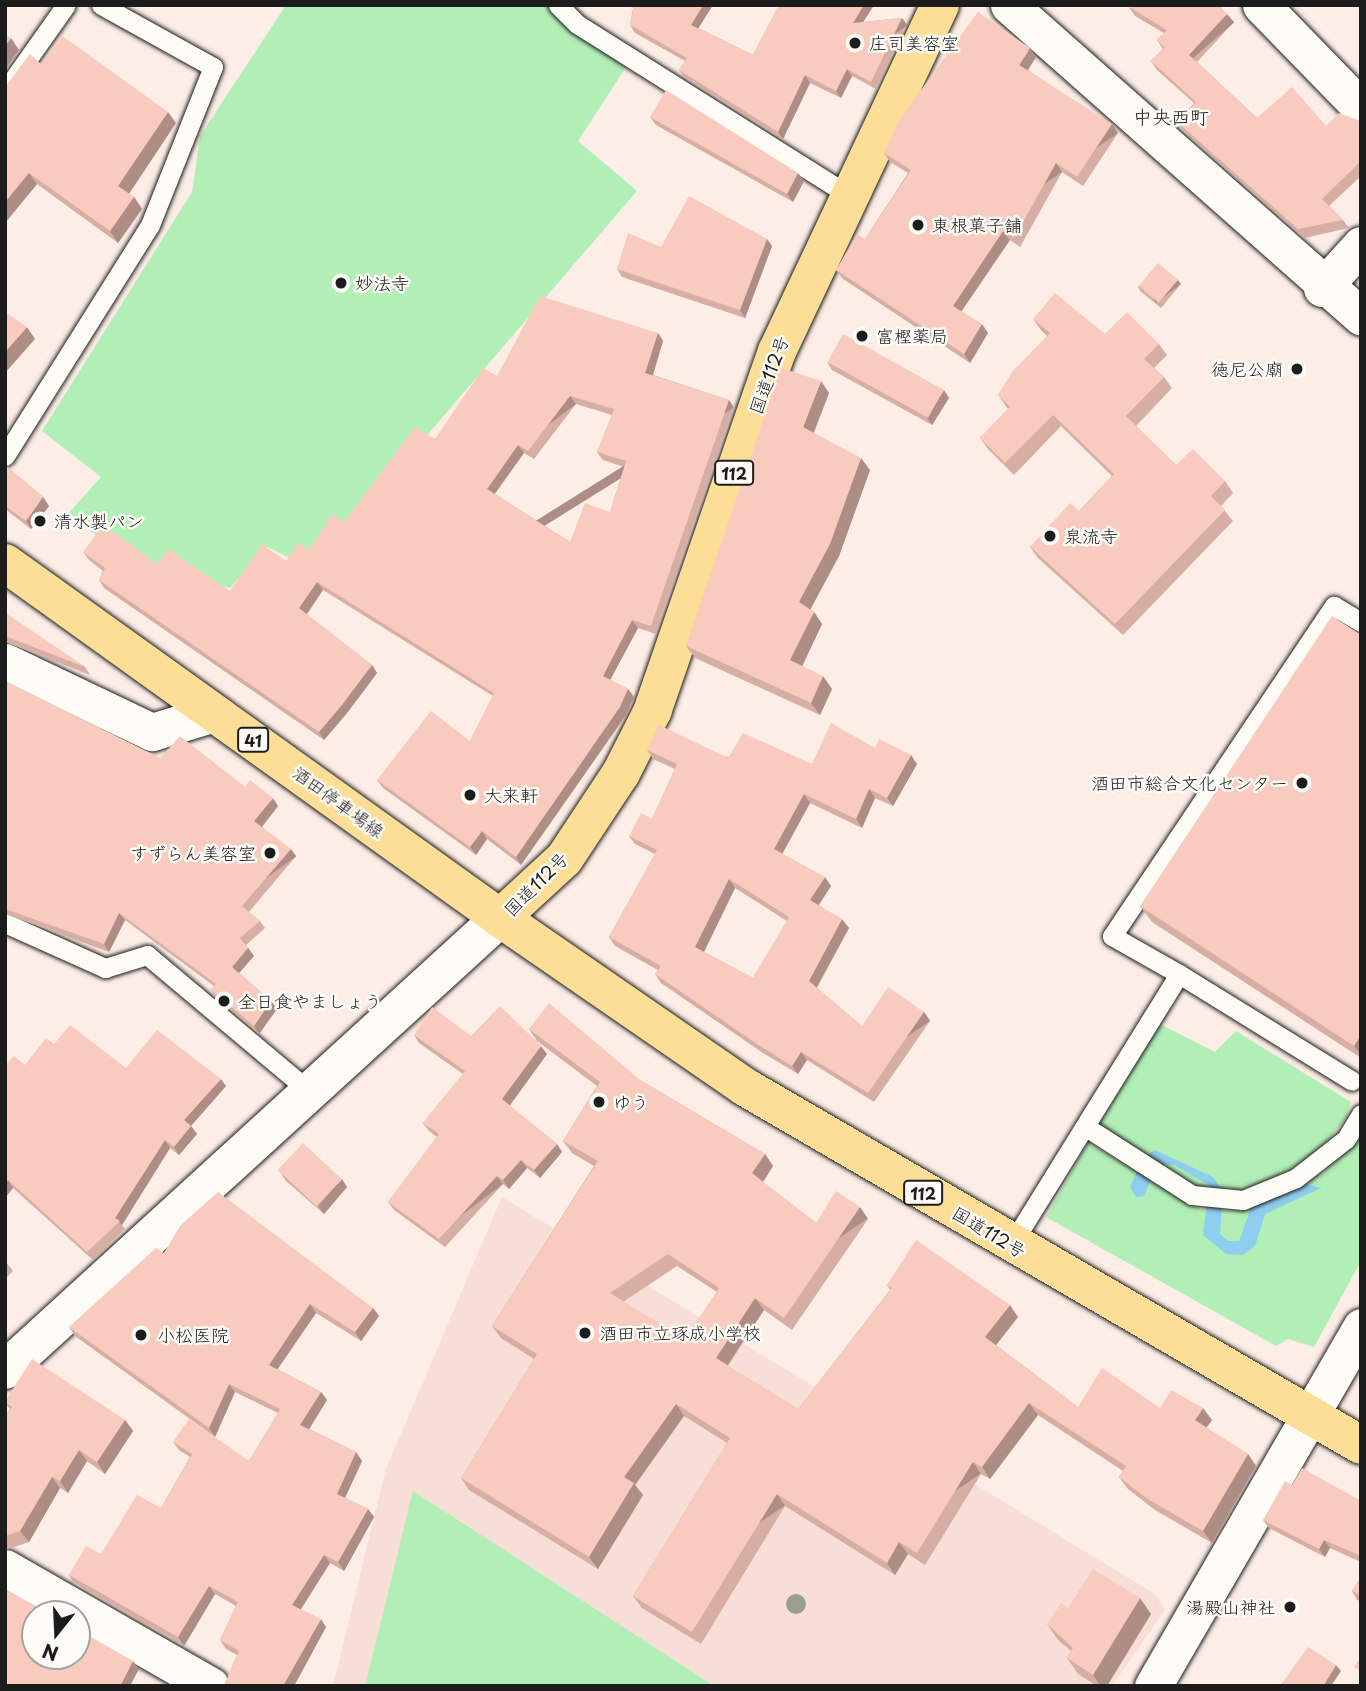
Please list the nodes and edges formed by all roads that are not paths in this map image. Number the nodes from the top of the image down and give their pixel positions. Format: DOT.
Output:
graph roads {
  1 [pos="66,5"];
  2 [pos="101,5"];
  3 [pos="558,5"];
  4 [pos="940,5"];
  5 [pos="1009,5"];
  6 [pos="1261,5"];
  7 [pos="5,91"];
  8 [pos="1361,108"];
  9 [pos="847,194"];
  10 [pos="1361,244"];
  11 [pos="1322,288"];
  12 [pos="1361,316"];
  13 [pos="5,456"];
  14 [pos="5,563"];
  15 [pos="1361,622"];
  16 [pos="5,662"];
  17 [pos="214,713"];
  18 [pos="500,918"];
  19 [pos="5,923"];
  20 [pos="1179,974"];
  21 [pos="1352,1082"];
  22 [pos="310,1092"];
  23 [pos="1361,1114"];
  24 [pos="1086,1127"];
  25 [pos="1011,1245"];
  26 [pos="1361,1327"];
  27 [pos="5,1370"];
  28 [pos="1310,1420"];
  29 [pos="1361,1445"];
  30 [pos="5,1568"];
  31 [pos="211,1686"];
  32 [pos="1153,1686"];
  1 -- 7 [label="lane"];
  2 -- 13 [label="lane"];
  3 -- 9 [label="lane"];
  4 -- 9 [label="main road, 国道112号 / 112"];
  5 -- 11 [label="street"];
  6 -- 8 [label="street"];
  9 -- 18 [label="main road, 国道112号 / 112"];
  10 -- 11 [label="street"];
  11 -- 12 [label="street"];
  14 -- 17 [label="main road, 酒田停車場線 / 41"];
  15 -- 20 [label="lane"];
  16 -- 17 [label="street"];
  17 -- 18 [label="main road, 酒田停車場線 / 41"];
  18 -- 22 [label="street"];
  18 -- 25 [label="main road, 国道112号 / 112"];
  19 -- 22 [label="lane"];
  20 -- 21 [label="lane"];
  20 -- 24 [label="lane"];
  22 -- 27 [label="street"];
  23 -- 24 [label="lane"];
  24 -- 25 [label="lane"];
  25 -- 28 [label="main road, 国道112号 / 112"];
  26 -- 28 [label="street"];
  28 -- 29 [label="main road, 国道112号 / 112"];
  28 -- 32 [label="street"];
  30 -- 31 [label="street"];
}
